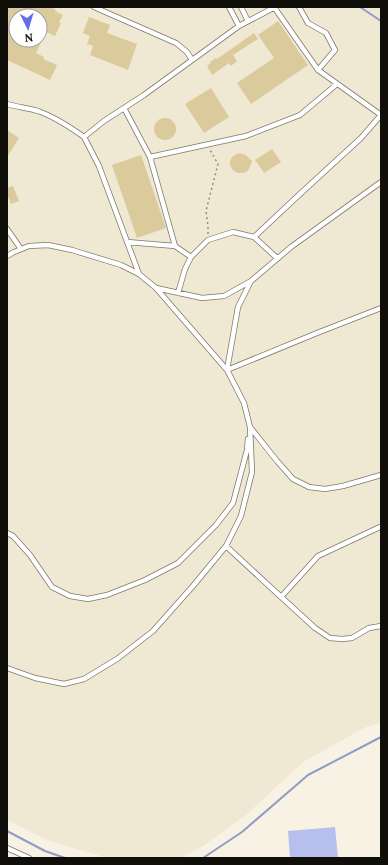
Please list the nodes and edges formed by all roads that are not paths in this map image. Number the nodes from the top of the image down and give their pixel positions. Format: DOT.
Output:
graph roads {
  1 [pos="94,7"];
  2 [pos="229,7"];
  3 [pos="241,7"];
  4 [pos="274,7"];
  5 [pos="299,7"];
  6 [pos="248,22"];
  7 [pos="238,26"];
  8 [pos="192,60"];
  9 [pos="318,70"];
  10 [pos="337,84"];
  11 [pos="7,104"];
  12 [pos="124,108"];
  13 [pos="381,115"];
  14 [pos="84,137"];
  15 [pos="150,157"];
  16 [pos="381,182"];
  17 [pos="7,229"];
  18 [pos="254,237"];
  19 [pos="127,242"];
  20 [pos="175,246"];
  21 [pos="21,249"];
  22 [pos="7,256"];
  23 [pos="191,257"];
  24 [pos="278,258"];
  25 [pos="139,274"];
  26 [pos="251,281"];
  27 [pos="156,288"];
  28 [pos="178,293"];
  29 [pos="381,308"];
  30 [pos="227,370"];
  31 [pos="250,427"];
  32 [pos="381,475"];
  33 [pos="380,527"];
  34 [pos="7,533"];
  35 [pos="226,546"];
  36 [pos="281,597"];
  37 [pos="381,626"];
  38 [pos="7,668"];
  39 [pos="7,848"];
  40 [pos="29,858"];
  1 -- 8 [label="lane"];
  2 -- 7 [label="lane"];
  3 -- 6 [label="lane"];
  4 -- 6 [label="lane"];
  4 -- 9 [label="lane"];
  5 -- 9 [label="lane"];
  6 -- 7 [label="lane"];
  7 -- 8 [label="lane"];
  8 -- 12 [label="lane"];
  9 -- 10 [label="lane"];
  10 -- 13 [label="lane"];
  10 -- 15 [label="lane"];
  11 -- 14 [label="lane"];
  12 -- 14 [label="lane"];
  12 -- 15 [label="lane"];
  13 -- 18 [label="lane"];
  14 -- 19 [label="lane"];
  15 -- 20 [label="lane"];
  16 -- 24 [label="lane"];
  17 -- 21 [label="lane"];
  18 -- 23 [label="lane"];
  18 -- 24 [label="lane"];
  19 -- 20 [label="lane"];
  19 -- 25 [label="lane"];
  20 -- 23 [label="lane"];
  21 -- 22 [label="lane"];
  21 -- 25 [label="lane"];
  23 -- 28 [label="lane"];
  24 -- 26 [label="lane"];
  25 -- 27 [label="lane"];
  26 -- 28 [label="lane"];
  26 -- 30 [label="lane"];
  27 -- 28 [label="lane"];
  27 -- 30 [label="lane"];
  29 -- 30 [label="lane"];
  30 -- 31 [label="lane"];
  31 -- 32 [label="lane"];
  31 -- 34 [label="lane"];
  31 -- 35 [label="lane"];
  33 -- 36 [label="lane"];
  35 -- 36 [label="lane"];
  35 -- 38 [label="lane"];
  36 -- 37 [label="lane"];
  39 -- 40 [label="lane"];
}
